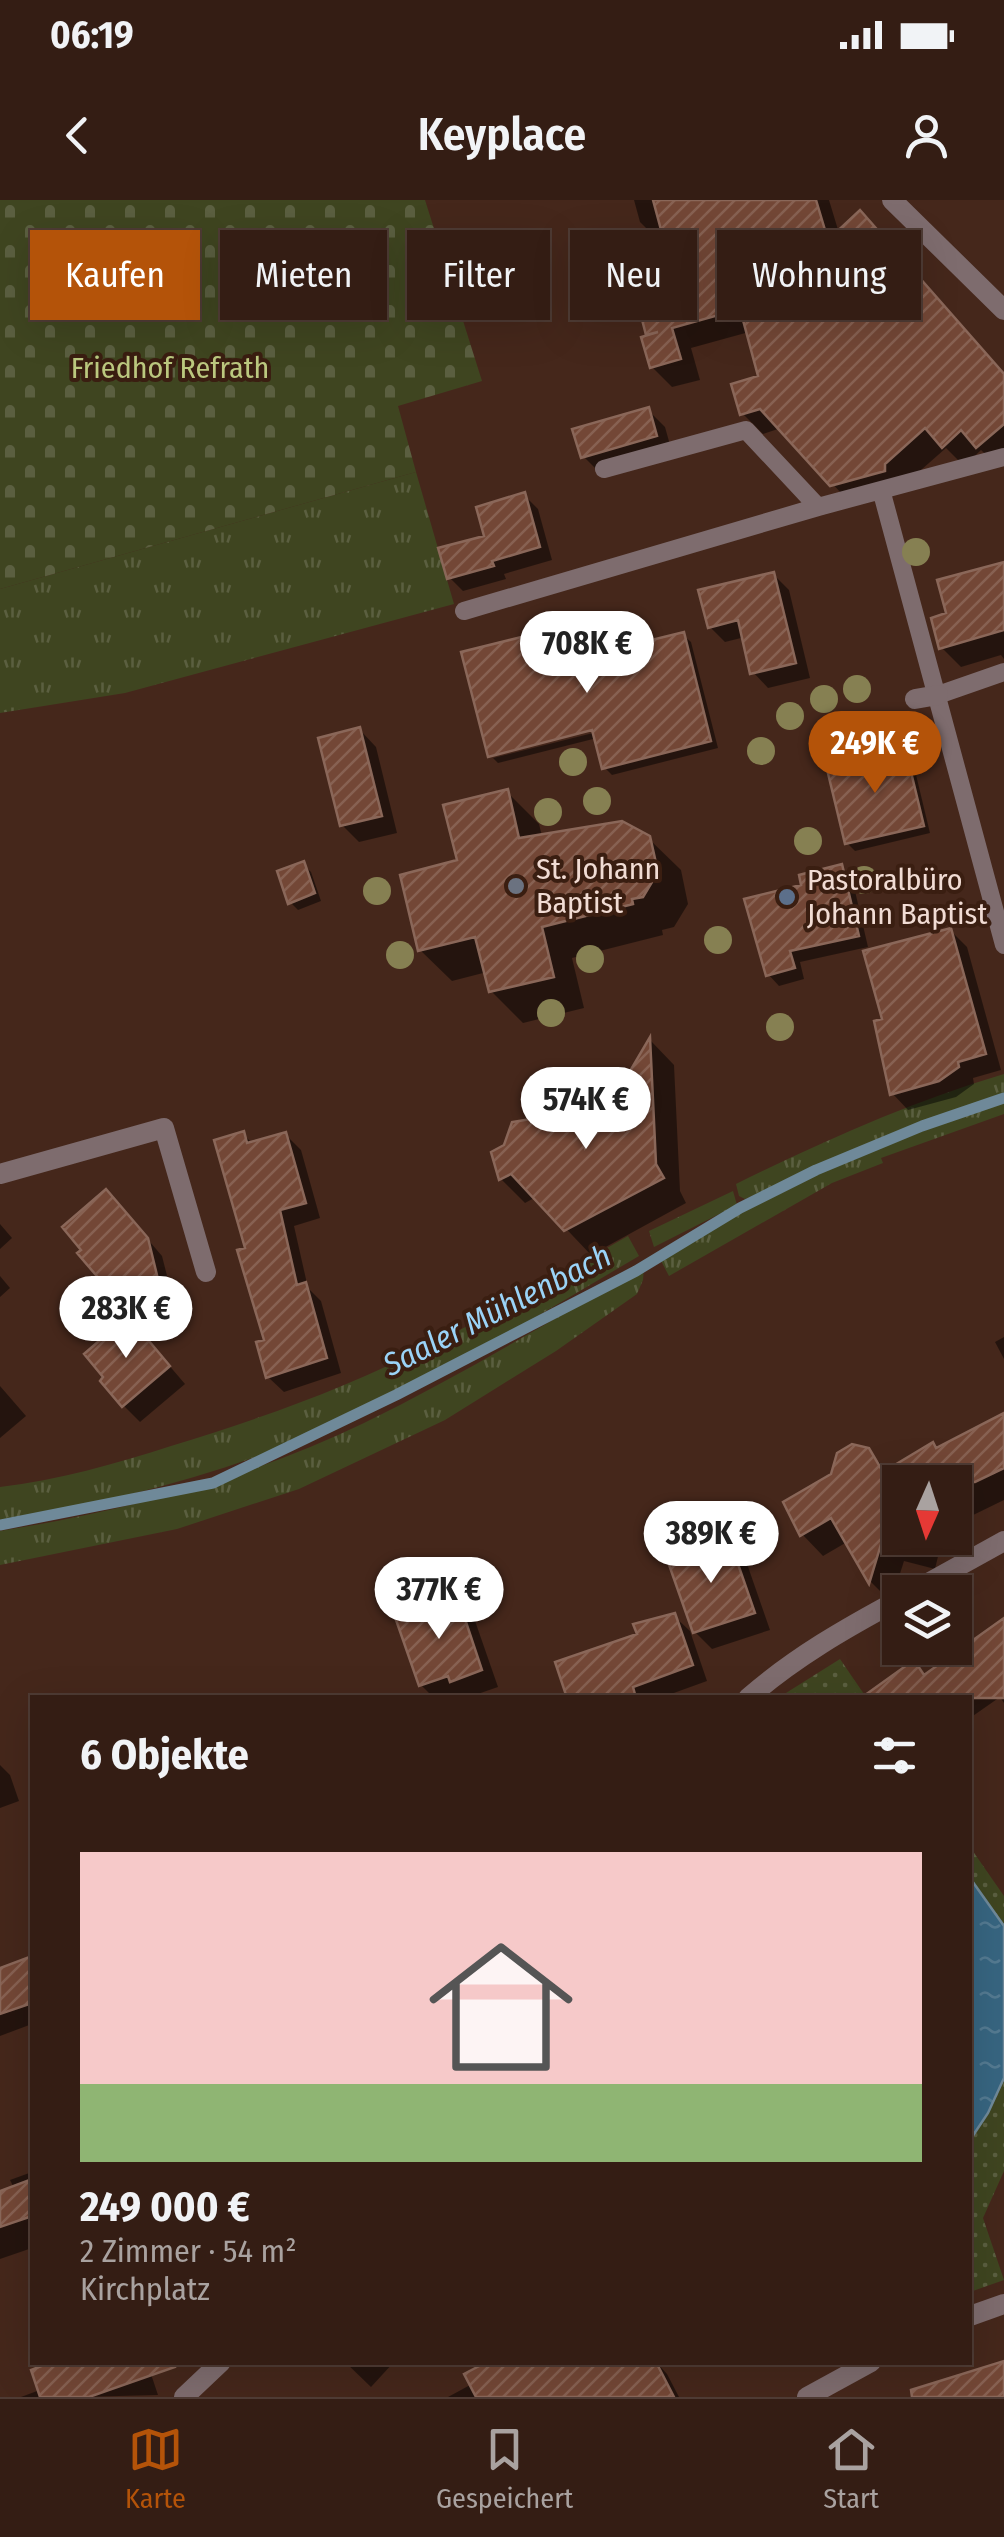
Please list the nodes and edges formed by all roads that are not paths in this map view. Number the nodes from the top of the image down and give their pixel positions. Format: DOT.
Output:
graph roads {
  1 [pos="892,200"];
  2 [pos="1004,310"];
  3 [pos="1004,457"];
  4 [pos="604,469"];
  5 [pos="883,497"];
  6 [pos="818,506"];
  7 [pos="464,611"];
  8 [pos="1004,672"];
  9 [pos="938,695"];
  10 [pos="914,699"];
  11 [pos="1004,945"];
  12 [pos="0,1174"];
  13 [pos="206,1272"];
  14 [pos="1004,1541"];
  15 [pos="943,1575"];
  16 [pos="882,1609"];
  17 [pos="751,1695"];
  18 [pos="1004,2304"];
  19 [pos="972,2315"];
  20 [pos="218,2365"];
  21 [pos="866,2365"];
  22 [pos="184,2397"];
  23 [pos="808,2397"];
  1 -- 2 [label="street"];
  3 -- 6 [label="lane"];
  4 -- 6 [label="lane"];
  5 -- 9 [label="lane"];
  6 -- 7 [label="lane"];
  8 -- 9 [label="lane"];
  9 -- 10 [label="street"];
  9 -- 11 [label="lane"];
  12 -- 13 [label="street"];
  14 -- 15 [label="street"];
  16 -- 17 [label="street"];
  18 -- 19 [label="street"];
  20 -- 22 [label="street"];
  21 -- 23 [label="street"];
}
